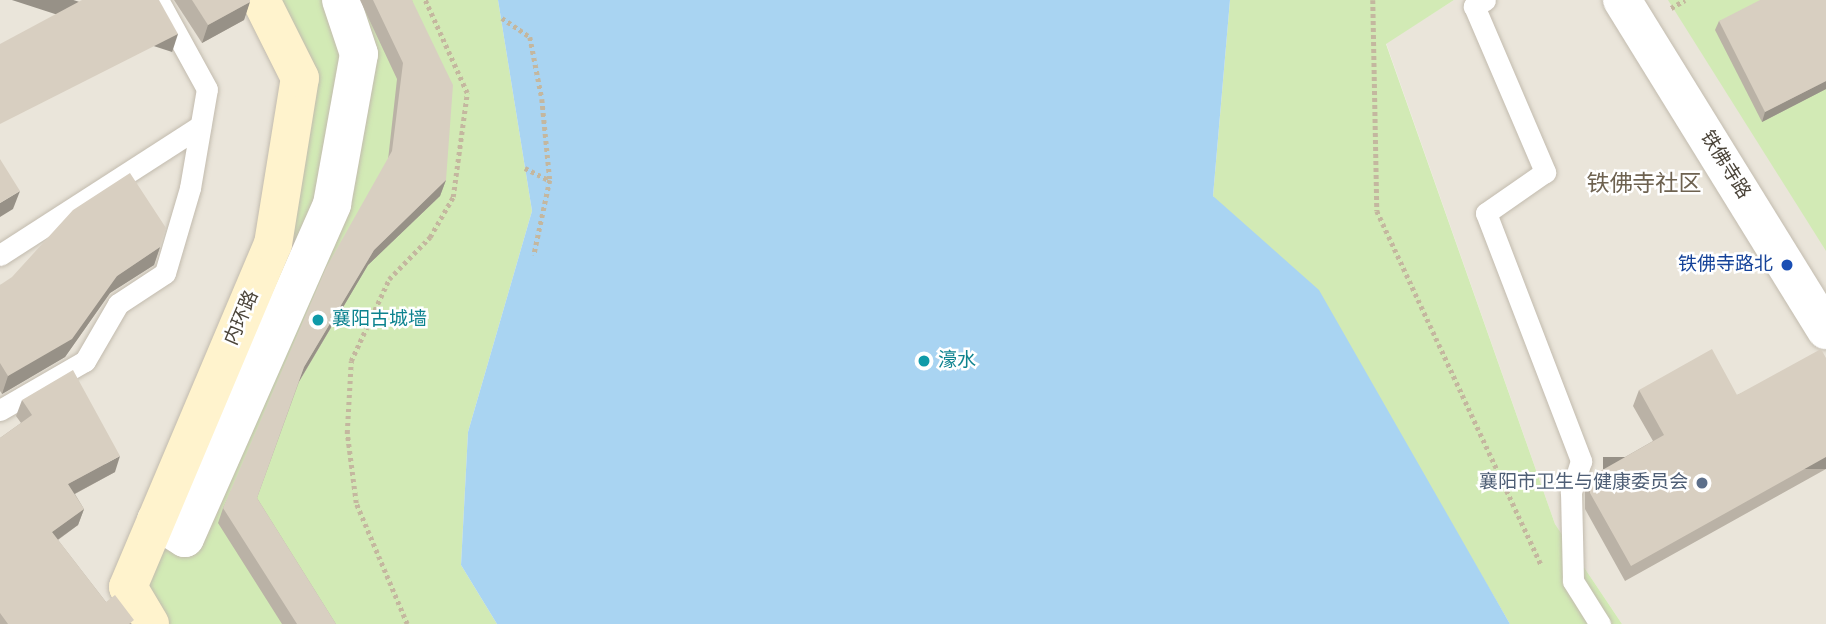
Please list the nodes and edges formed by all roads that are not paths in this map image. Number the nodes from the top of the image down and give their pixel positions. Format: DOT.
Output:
graph roads {
  1 [pos="158,0"];
  2 [pos="261,0"];
  3 [pos="341,0"];
  4 [pos="1485,0"];
  5 [pos="1622,0"];
  6 [pos="201,126"];
  7 [pos="0,255"];
  8 [pos="1826,330"];
  9 [pos="0,410"];
  10 [pos="156,520"];
  11 [pos="150,624"];
  12 [pos="1600,624"];
  1 -- 6 [label="lane"];
  2 -- 10 [label="street, 内环路"];
  3 -- 10 [label="street"];
  4 -- 12 [label="lane"];
  5 -- 8 [label="street, 铁佛寺路"];
  6 -- 7 [label="lane"];
  6 -- 9 [label="lane"];
  10 -- 11 [label="street, 内环路"];
}
